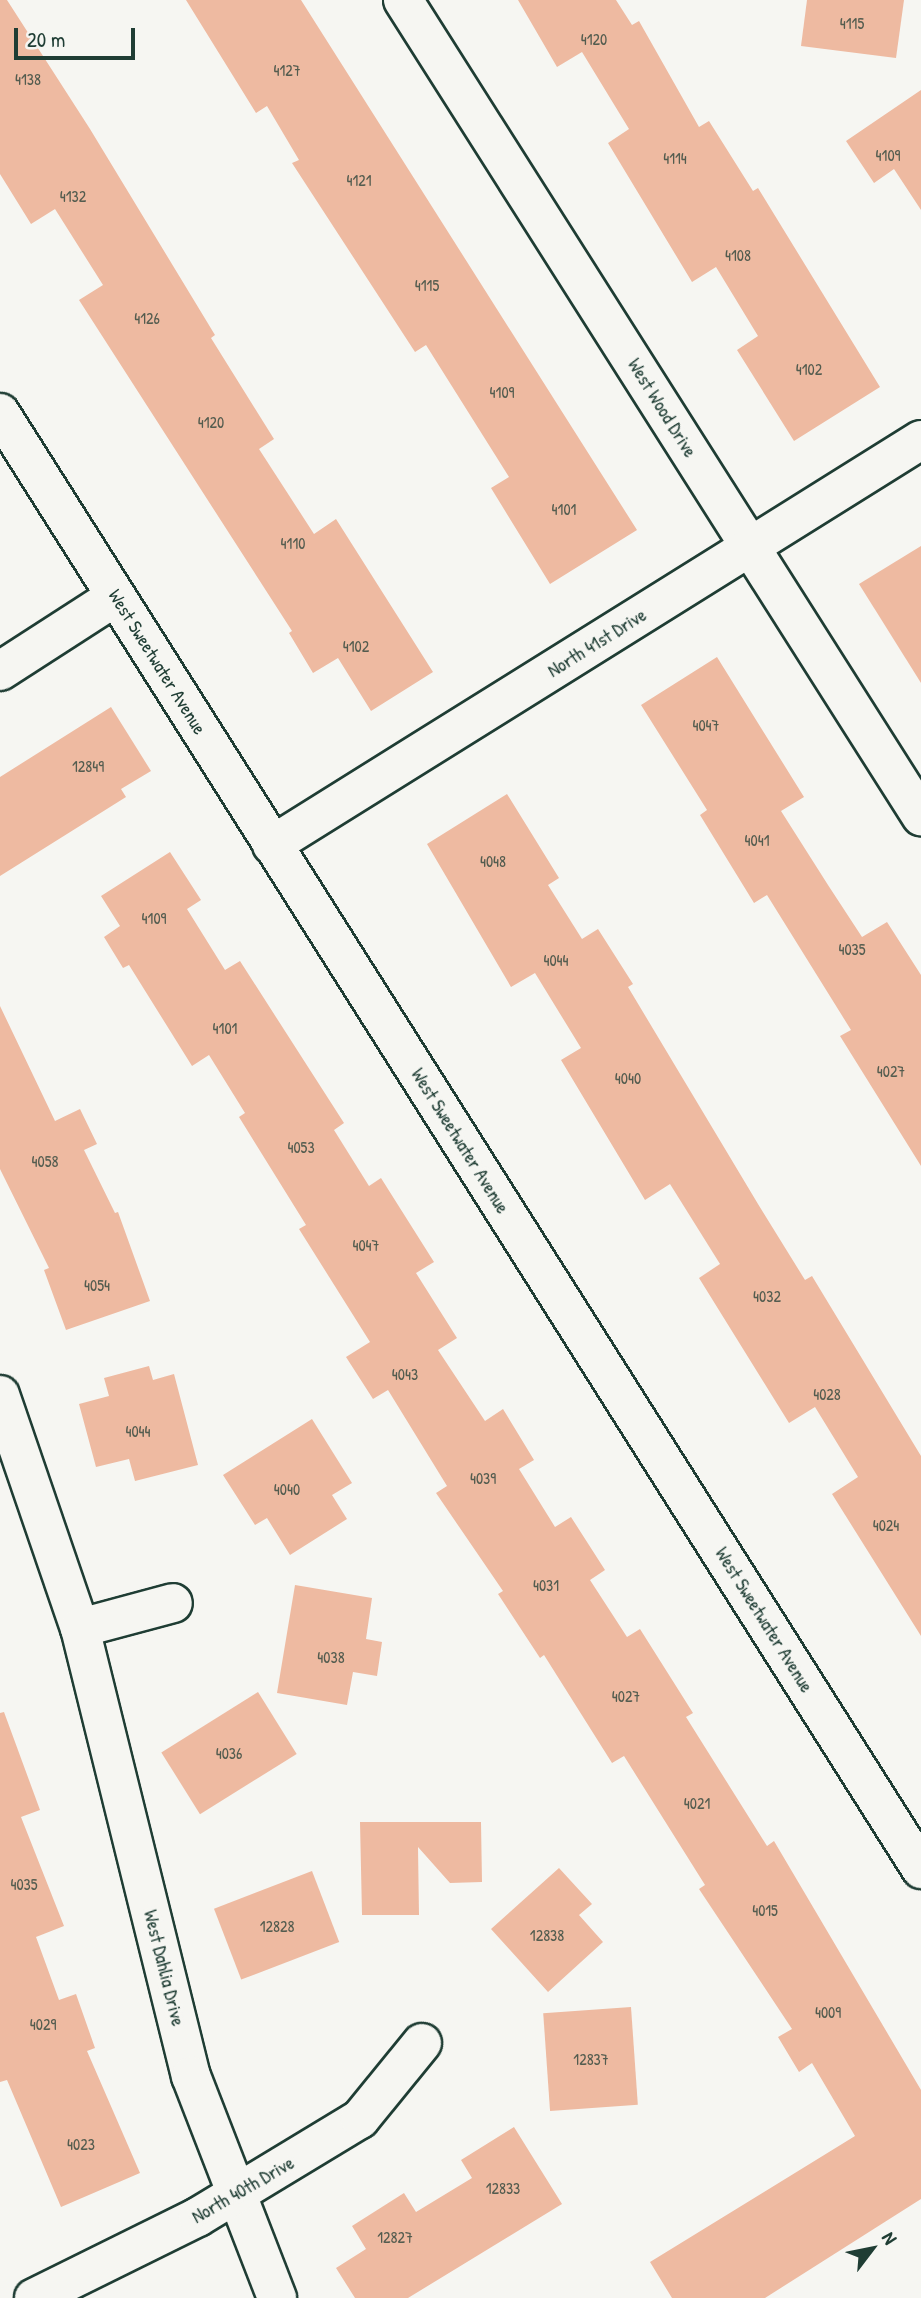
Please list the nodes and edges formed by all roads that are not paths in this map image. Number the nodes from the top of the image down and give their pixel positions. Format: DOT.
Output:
graph roads {
  1 [pos="403,0"];
  2 [pos="0,413"];
  3 [pos="921,440"];
  4 [pos="750,547"];
  5 [pos="116,597"];
  6 [pos="0,671"];
  7 [pos="921,816"];
  8 [pos="272,845"];
  9 [pos="0,1395"];
  10 [pos="173,1604"];
  11 [pos="80,1628"];
  12 [pos="921,1869"];
  13 [pos="422,2043"];
  14 [pos="234,2197"];
  15 [pos="34,2298"];
  16 [pos="277,2298"];
  1 -- 4 [label="street, West Wood Drive"];
  2 -- 5 [label="street, West Sweetwater Avenue"];
  3 -- 4 [label="street, North 41st Drive"];
  4 -- 7 [label="street, West Wood Drive"];
  4 -- 8 [label="street, North 41st Drive"];
  5 -- 6 [label="street"];
  5 -- 8 [label="street, West Sweetwater Avenue"];
  8 -- 12 [label="street, West Sweetwater Avenue"];
  9 -- 11 [label="street, West Dahlia Drive"];
  10 -- 11 [label="street"];
  11 -- 14 [label="street, West Dahlia Drive"];
  13 -- 14 [label="street, North 40th Drive"];
  14 -- 15 [label="street, North 40th Drive"];
  14 -- 16 [label="street, West Dahlia Drive"];
}
